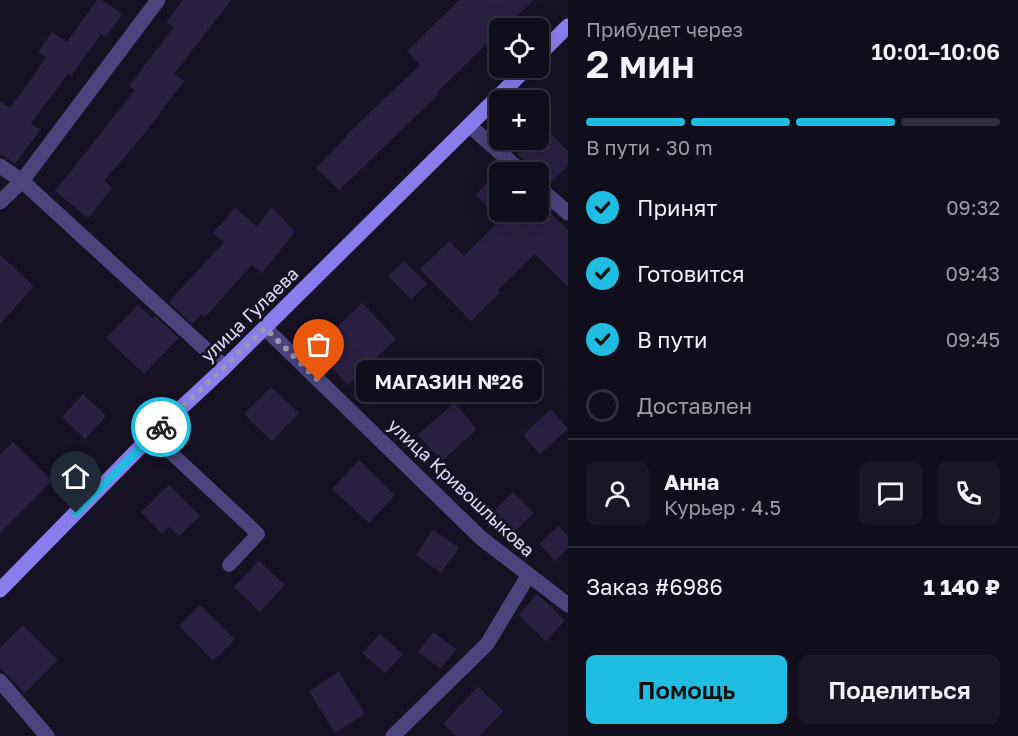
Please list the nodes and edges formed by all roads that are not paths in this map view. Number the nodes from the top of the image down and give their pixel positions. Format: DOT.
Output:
graph roads {
  1 [pos="158,0"];
  2 [pos="568,26"];
  3 [pos="549,45"];
  4 [pos="517,78"];
  5 [pos="470,126"];
  6 [pos="511,162"];
  7 [pos="0,166"];
  8 [pos="22,181"];
  9 [pos="549,197"];
  10 [pos="0,202"];
  11 [pos="568,213"];
  12 [pos="265,328"];
  13 [pos="225,367"];
  14 [pos="152,435"];
  15 [pos="229,566"];
  16 [pos="528,576"];
  17 [pos="0,590"];
  18 [pos="568,604"];
  19 [pos="0,681"];
  20 [pos="48,736"];
  21 [pos="393,736"];
  1 -- 8 [label="street"];
  2 -- 3 [label="main road"];
  4 -- 5 [label="main road, улица Гулаева"];
  5 -- 6 [label="street"];
  5 -- 12 [label="main road, улица Гулаева"];
  7 -- 8 [label="street"];
  8 -- 10 [label="street"];
  8 -- 13 [label="street"];
  9 -- 11 [label="street"];
  12 -- 13 [label="main road, улица Гулаева"];
  12 -- 16 [label="street, улица Кривошлыкова"];
  13 -- 14 [label="main road, улица Гулаева"];
  14 -- 15 [label="lane"];
  14 -- 17 [label="main road, улица Гулаева"];
  16 -- 18 [label="street, улица Кривошлыкова"];
  16 -- 21 [label="street, улица Кривошлыкова"];
  19 -- 20 [label="street"];
}
